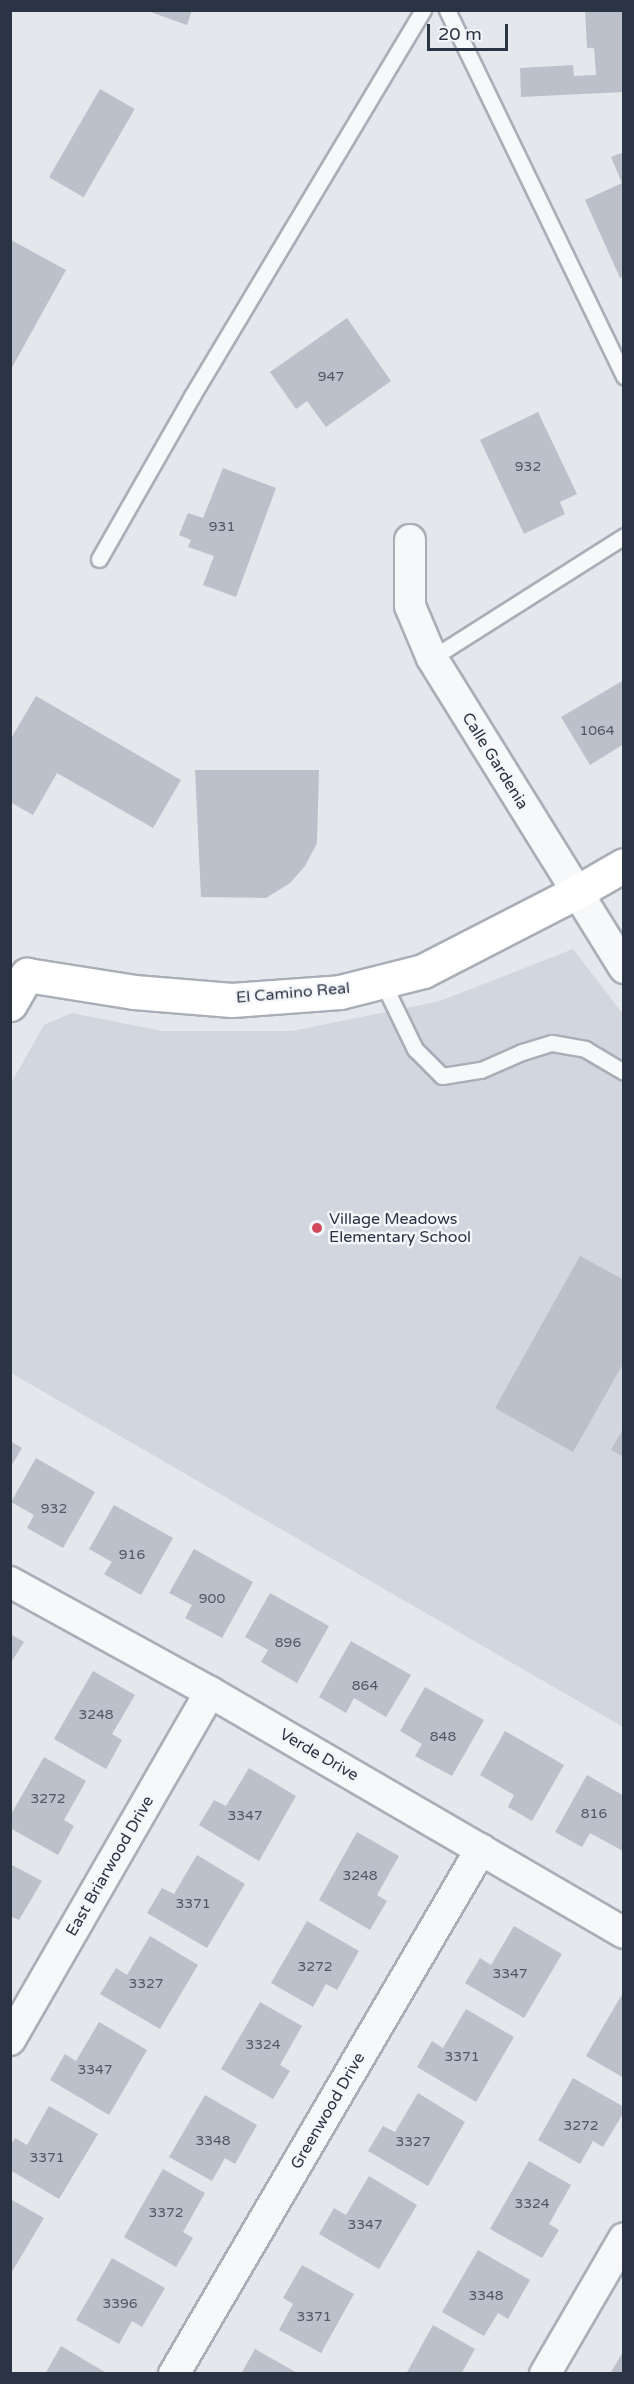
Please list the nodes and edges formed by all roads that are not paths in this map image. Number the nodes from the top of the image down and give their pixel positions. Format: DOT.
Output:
graph roads {
  1 [pos="423,10"];
  2 [pos="447,10"];
  3 [pos="624,376"];
  4 [pos="624,536"];
  5 [pos="410,540"];
  6 [pos="99,559"];
  7 [pos="432,658"];
  8 [pos="624,865"];
  9 [pos="577,892"];
  10 [pos="624,968"];
  11 [pos="19,970"];
  12 [pos="382,981"];
  13 [pos="10,1004"];
  14 [pos="624,1072"];
  15 [pos="10,1582"];
  16 [pos="210,1692"];
  17 [pos="481,1849"];
  18 [pos="624,1933"];
  19 [pos="10,2040"];
  20 [pos="624,2238"];
  21 [pos="174,2373"];
  22 [pos="545,2373"];
  1 -- 6 [label="lane"];
  2 -- 3 [label="lane"];
  4 -- 7 [label="lane"];
  5 -- 7 [label="street, Calle Gardenia"];
  7 -- 9 [label="street, Calle Gardenia"];
  8 -- 9 [label="street, El Camino Real"];
  9 -- 10 [label="street, Calle Gardenia"];
  9 -- 12 [label="street, El Camino Real"];
  11 -- 12 [label="street, El Camino Real"];
  11 -- 13 [label="street"];
  12 -- 14 [label="lane"];
  15 -- 16 [label="street, Verde Drive"];
  16 -- 17 [label="street, Verde Drive"];
  16 -- 19 [label="street, East Briarwood Drive"];
  17 -- 18 [label="street, Verde Drive"];
  17 -- 21 [label="street, Greenwood Drive"];
  20 -- 22 [label="street"];
}
